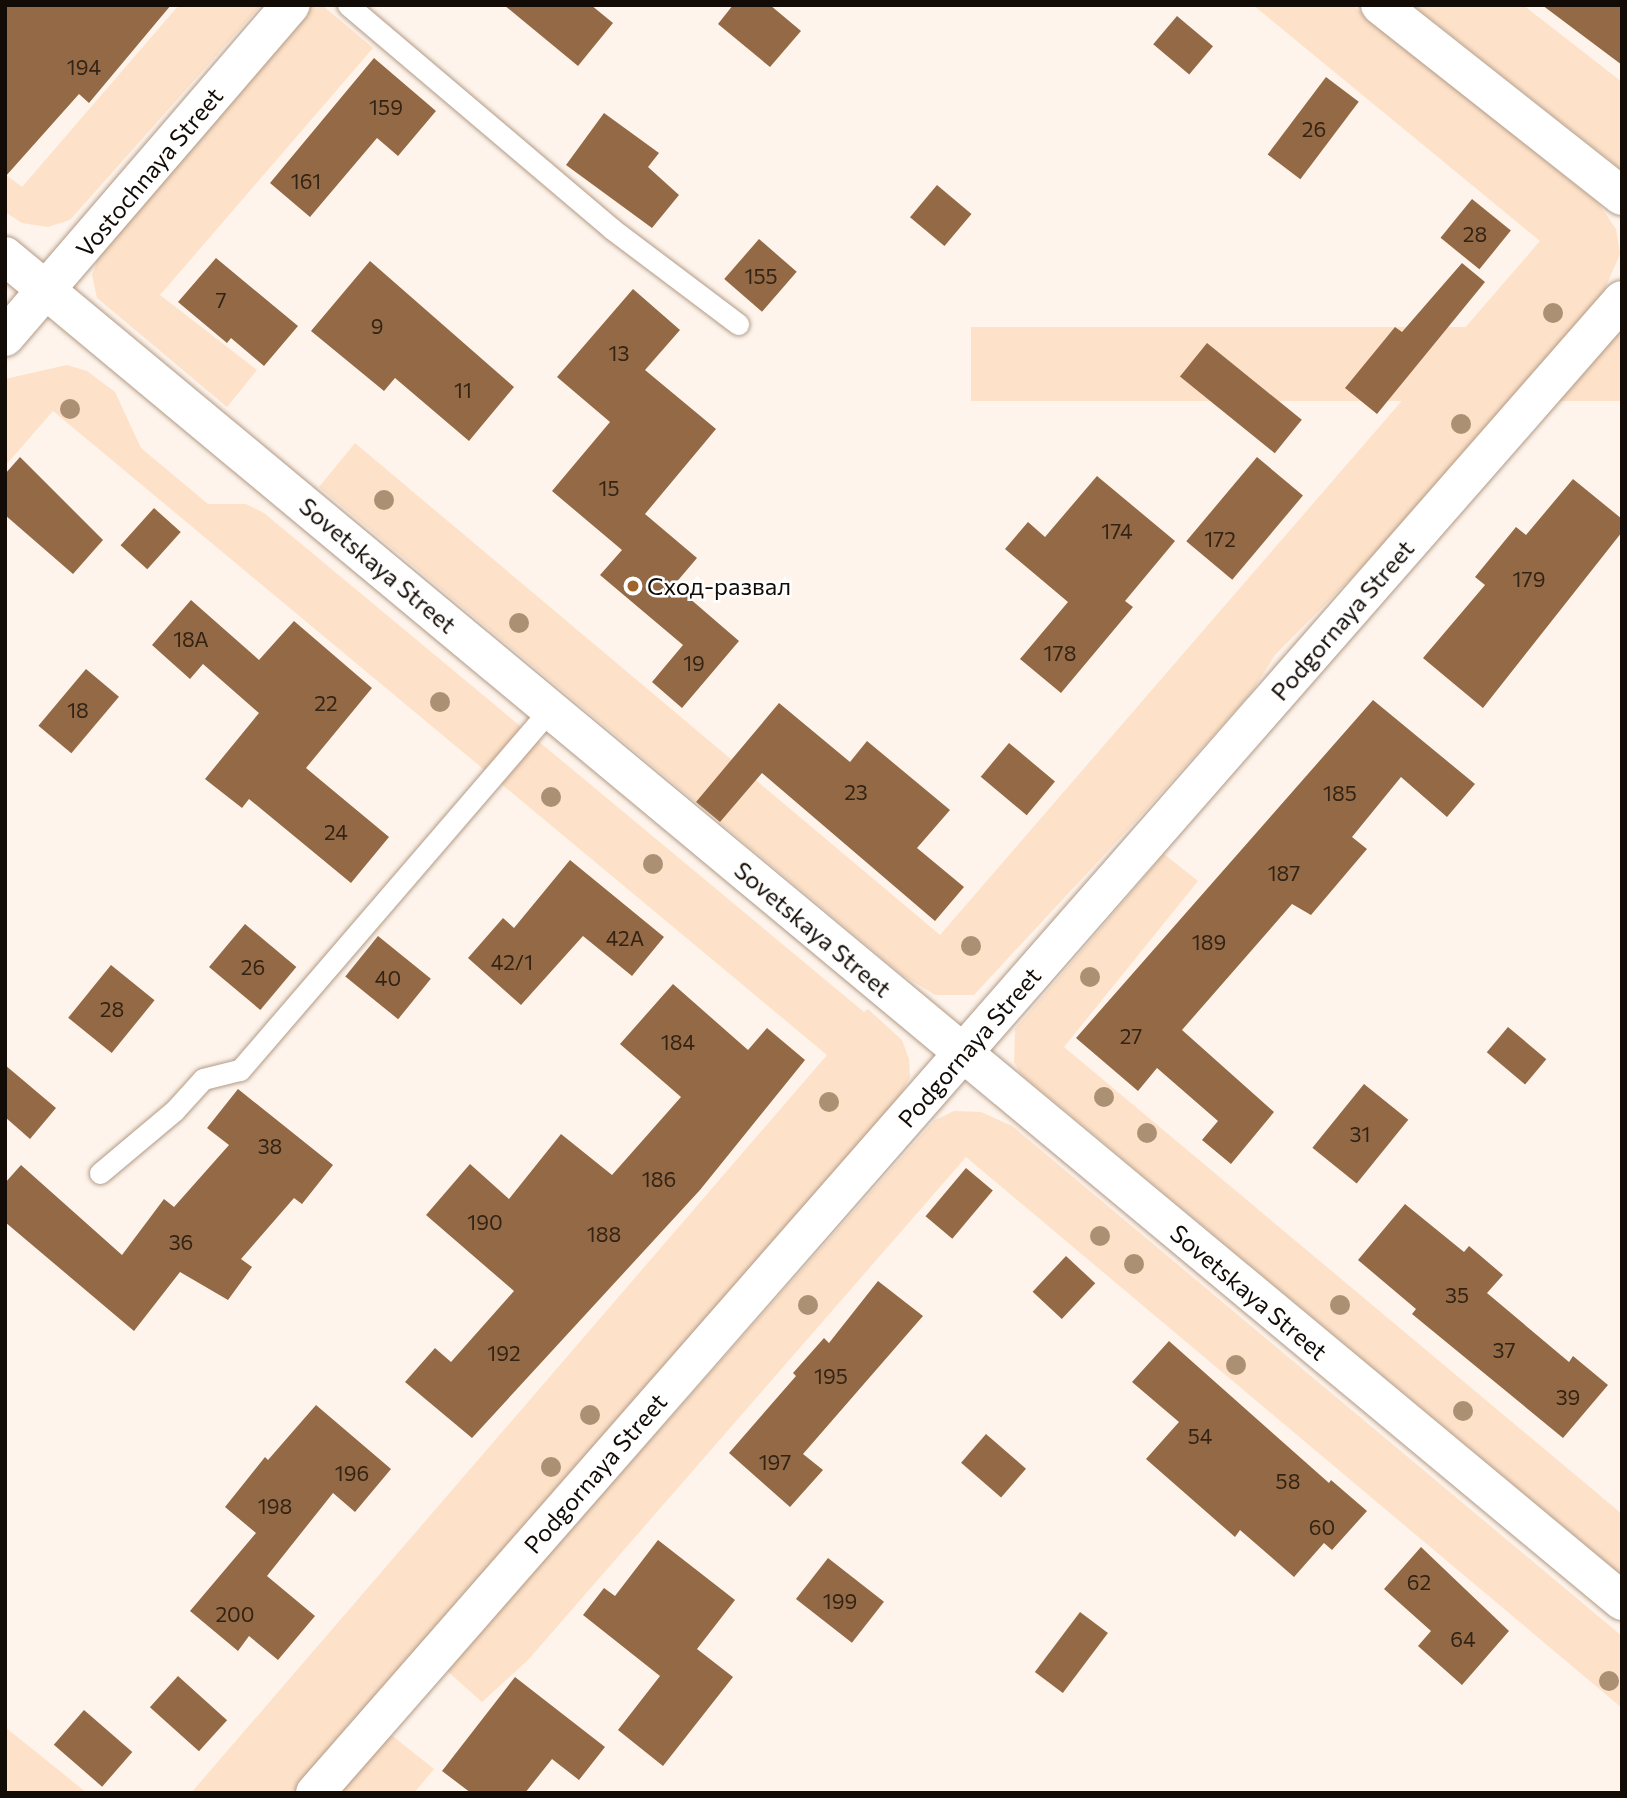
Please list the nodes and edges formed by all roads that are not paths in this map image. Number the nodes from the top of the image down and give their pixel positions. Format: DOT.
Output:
graph roads {
  1 [pos="291,5"];
  2 [pos="348,5"];
  3 [pos="1380,5"];
  4 [pos="1622,196"];
  5 [pos="5,256"];
  6 [pos="47,291"];
  7 [pos="1622,300"];
  8 [pos="738,324"];
  9 [pos="5,337"];
  10 [pos="551,708"];
  11 [pos="962,1055"];
  12 [pos="100,1173"];
  13 [pos="1622,1601"];
  14 [pos="315,1793"];
  1 -- 6 [label="street, Vostochnaya Street"];
  2 -- 8 [label="lane"];
  3 -- 4 [label="street"];
  5 -- 6 [label="street, Sovetskaya Street"];
  6 -- 9 [label="street, Vostochnaya Street"];
  6 -- 10 [label="street, Sovetskaya Street"];
  7 -- 11 [label="street, Podgornaya Street"];
  10 -- 11 [label="street, Sovetskaya Street"];
  10 -- 12 [label="lane"];
  11 -- 13 [label="street, Sovetskaya Street"];
  11 -- 14 [label="street, Podgornaya Street"];
}
